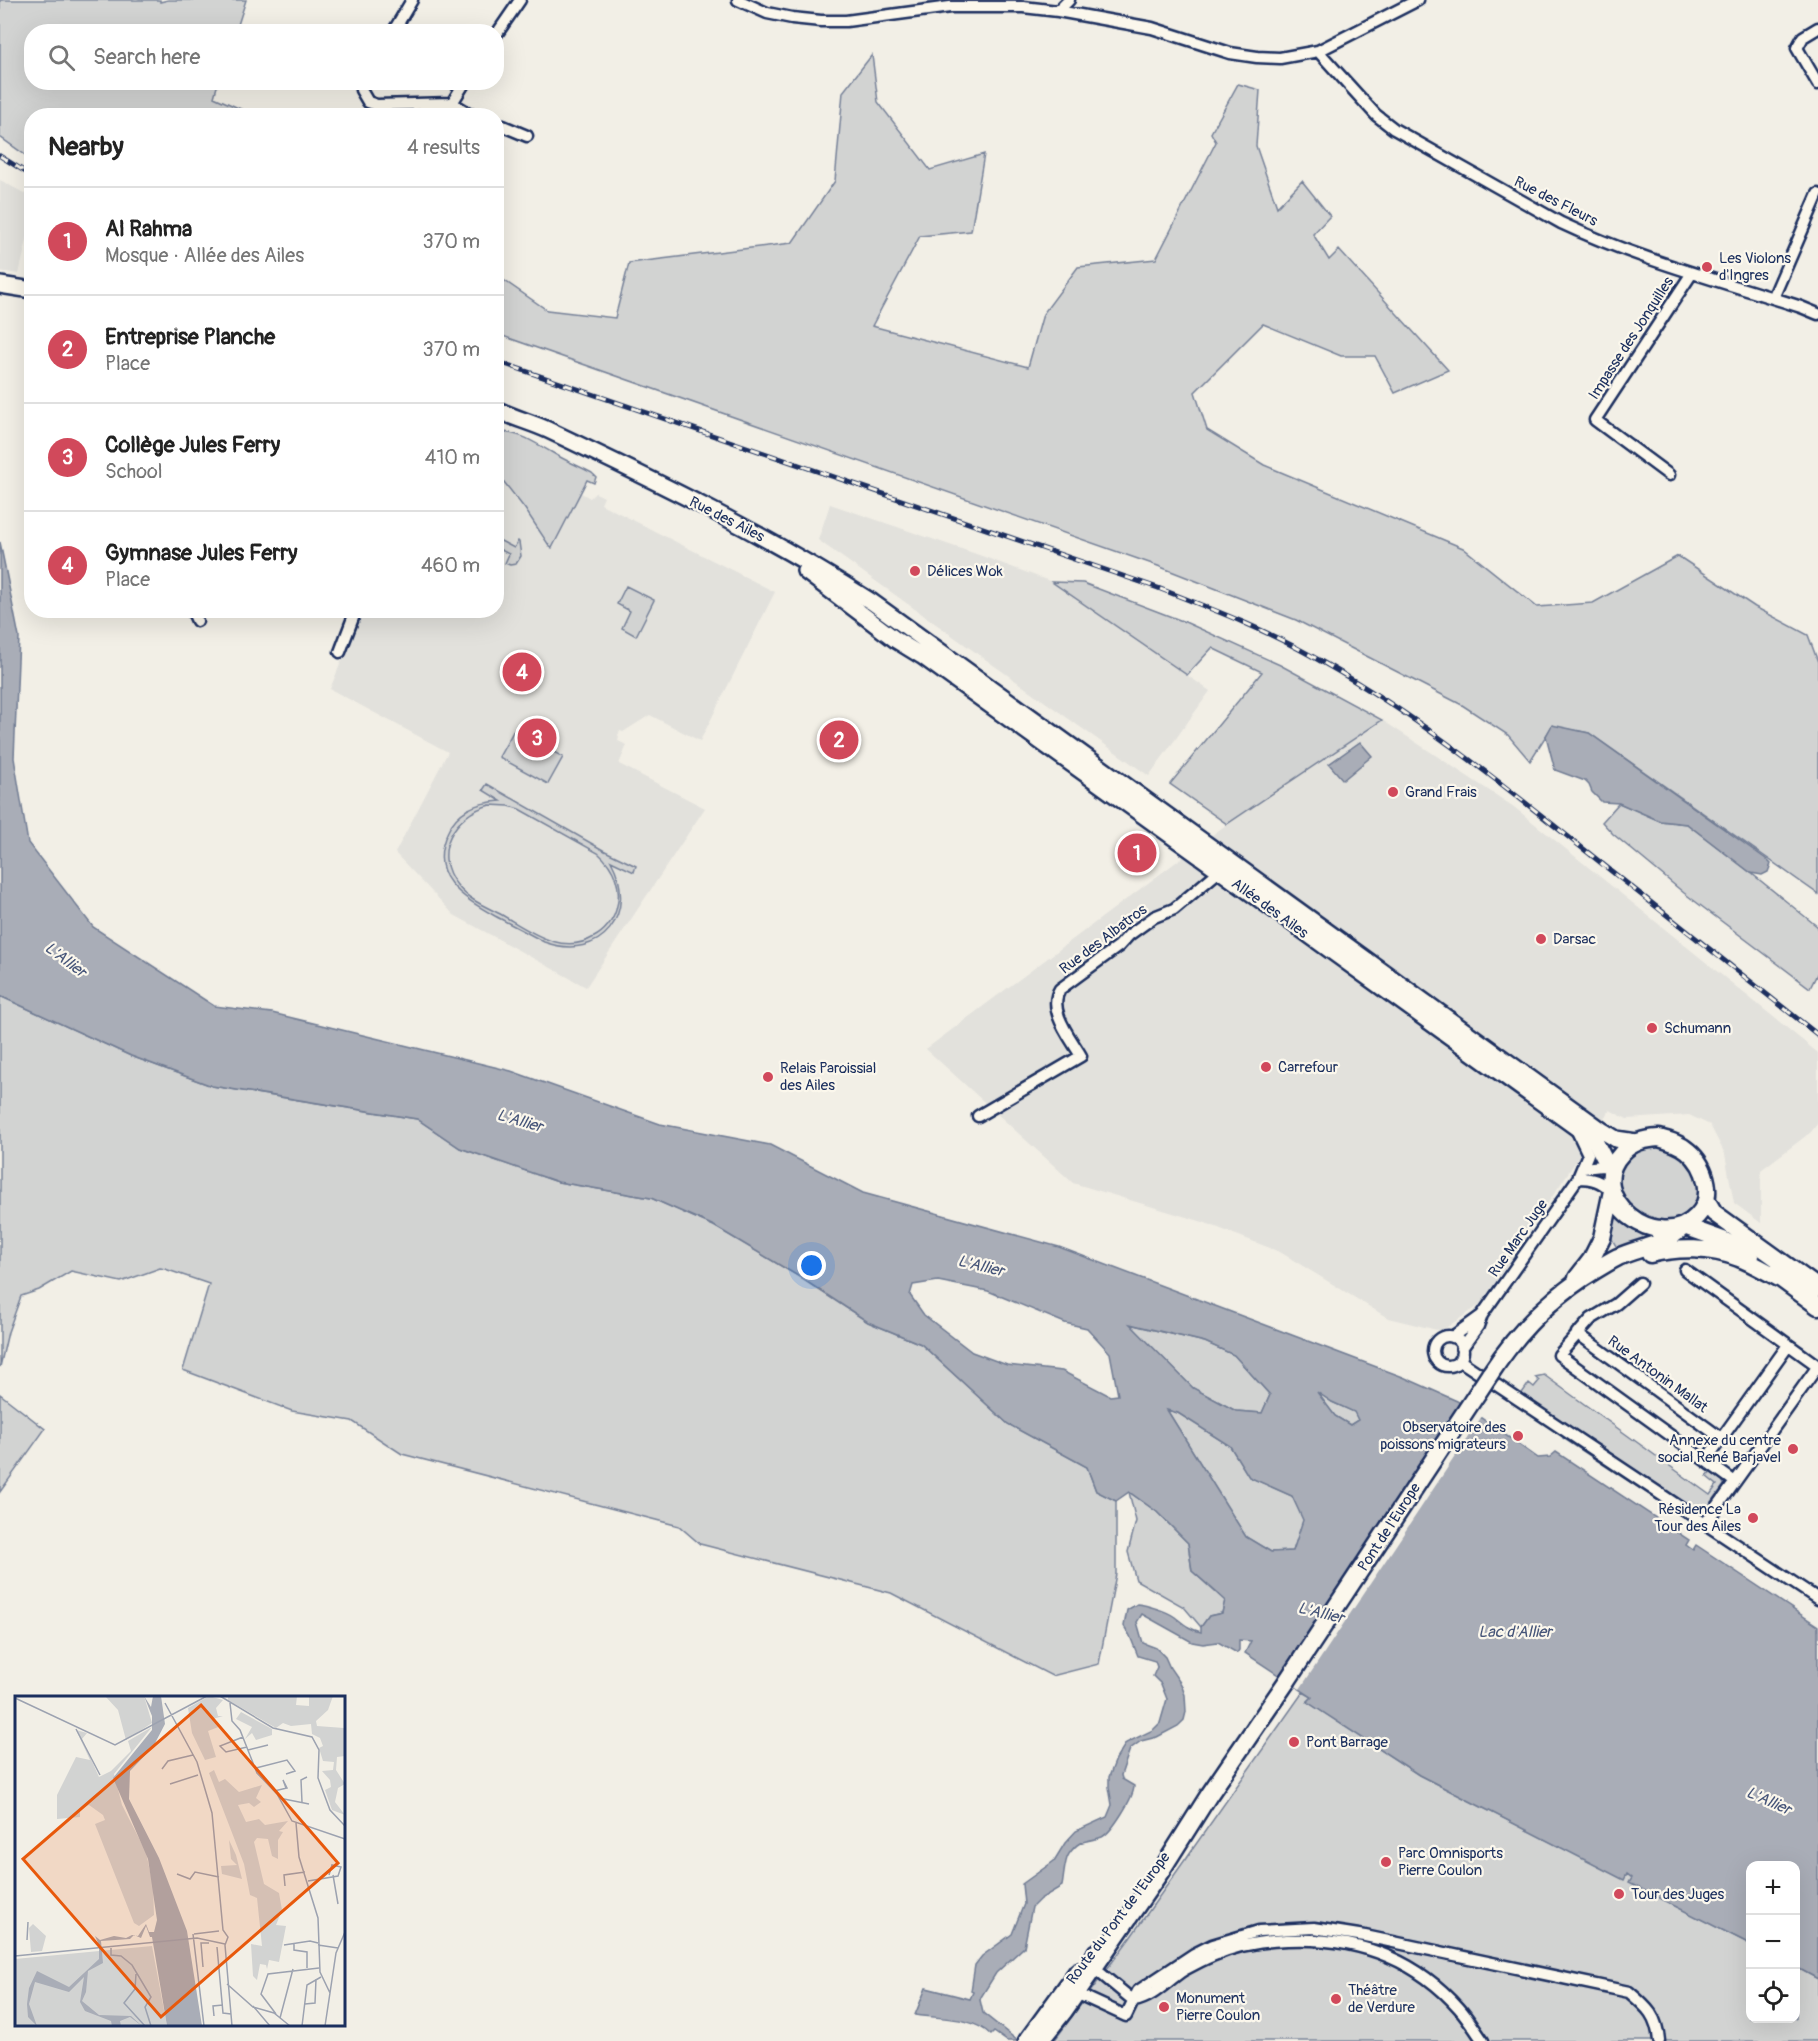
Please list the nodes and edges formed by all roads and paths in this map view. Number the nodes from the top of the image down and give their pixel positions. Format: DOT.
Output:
graph roads {
  1 [pos="412,0"];
  2 [pos="520,0"];
  3 [pos="738,0"];
  4 [pos="1069,0"];
  5 [pos="1418,0"];
  6 [pos="984,3"];
  7 [pos="1058,11"];
  8 [pos="398,24"];
  9 [pos="504,24"];
  10 [pos="1818,28"];
  11 [pos="1318,51"];
  12 [pos="1818,84"];
  13 [pos="361,90"];
  14 [pos="460,90"];
  15 [pos="452,103"];
  16 [pos="460,108"];
  17 [pos="504,126"];
  18 [pos="527,136"];
  19 [pos="1818,194"];
  20 [pos="1692,273"];
  21 [pos="0,285"];
  22 [pos="24,289"];
  23 [pos="1773,298"];
  24 [pos="1818,314"];
  25 [pos="504,412"];
  26 [pos="504,421"];
  27 [pos="1669,475"];
  28 [pos="196,618"];
  29 [pos="353,618"];
  30 [pos="197,621"];
  31 [pos="340,652"];
  32 [pos="943,653"];
  33 [pos="922,656"];
  34 [pos="1225,866"];
  35 [pos="978,1116"];
  36 [pos="1576,1129"];
  37 [pos="1636,1142"];
  38 [pos="1612,1167"];
  39 [pos="1581,1173"];
  40 [pos="1611,1191"];
  41 [pos="1707,1201"];
  42 [pos="1683,1227"];
  43 [pos="1685,1270"];
  44 [pos="1781,1279"];
  45 [pos="1640,1283"];
  46 [pos="1571,1285"];
  47 [pos="1818,1288"];
  48 [pos="1818,1306"];
  49 [pos="1482,1315"];
  50 [pos="1577,1334"];
  51 [pos="1452,1337"];
  52 [pos="1788,1345"];
  53 [pos="1462,1348"];
  54 [pos="1459,1360"];
  55 [pos="1818,1366"];
  56 [pos="1721,1438"];
  57 [pos="1706,1460"];
  58 [pos="1735,1482"];
  59 [pos="1705,1524"];
  60 [pos="1818,1599"];
  61 [pos="1287,1680"];
  62 [pos="1209,1795"];
  63 [pos="1082,1978"];
  64 [pos="1134,2001"];
  65 [pos="1027,2041"];
  66 [pos="1040,2041"];
  67 [pos="1483,2041"];
  68 [pos="1659,2041"];
  1 -- 8 [label="street"];
  2 -- 9 [label="street"];
  3 -- 6 [label="street"];
  4 -- 7 [label="street"];
  5 -- 11 [label="street"];
  6 -- 7 [label="street"];
  7 -- 11 [label="street"];
  10 -- 12 [label="street"];
  11 -- 20 [label="street, Rue des Fleurs"];
  13 -- 15 [label="street"];
  14 -- 15 [label="street"];
  15 -- 16 [label="street"];
  17 -- 18 [label="street"];
  19 -- 23 [label="street"];
  20 -- 23 [label="street, Rue des Fleurs"];
  20 -- 27 [label="street, Impasse des Jonquilles"];
  21 -- 22 [label="main road"];
  23 -- 24 [label="street, Rue des Fleurs"];
  25 -- 32 [label="main road, Rue des Ailes"];
  26 -- 33 [label="main road, Rue des Ailes"];
  28 -- 30 [label="street"];
  29 -- 31 [label="street"];
  32 -- 34 [label="main road, Allée des Ailes"];
  33 -- 34 [label="main road, Allée des Ailes"];
  34 -- 35 [label="street, Rue des Albatros"];
  34 -- 36 [label="main road, Allée des Ailes"];
  34 -- 37 [label="main road, Allée des Ailes"];
  36 -- 38 [label="main road, Allée des Ailes"];
  36 -- 39 [label="street"];
  37 -- 38 [label="main road"];
  37 -- 41 [label="main road"];
  38 -- 39 [label="street"];
  38 -- 40 [label="main road"];
  39 -- 40 [label="street"];
  39 -- 49 [label="street, Rue Marc Juge"];
  40 -- 42 [label="main road"];
  40 -- 46 [label="main road"];
  41 -- 42 [label="main road"];
  41 -- 47 [label="main road"];
  42 -- 44 [label="main road"];
  42 -- 46 [label="main road"];
  43 -- 52 [label="street"];
  44 -- 46 [label="main road"];
  44 -- 48 [label="main road"];
  45 -- 50 [label="street"];
  46 -- 61 [label="main road, Pont de l'Europe, bridge"];
  49 -- 51 [label="street, Rue Marc Juge"];
  49 -- 53 [label="street, Rue Marc Juge"];
  50 -- 56 [label="street, Rue Antonin Mallat"];
  50 -- 57 [label="street"];
  51 -- 53 [label="street"];
  51 -- 54 [label="street"];
  52 -- 55 [label="street"];
  52 -- 56 [label="street"];
  53 -- 54 [label="street"];
  54 -- 59 [label="street"];
  55 -- 58 [label="street"];
  56 -- 57 [label="street"];
  57 -- 58 [label="street"];
  58 -- 59 [label="street"];
  59 -- 60 [label="street"];
  61 -- 62 [label="main road, Route du Pont de l'Europe"];
  62 -- 63 [label="main road, Route du Pont de l'Europe"];
  62 -- 63 [label="main road, Route du Pont de l'Europe"];
  63 -- 64 [label="street"];
  63 -- 64 [label="street"];
  63 -- 65 [label="main road, Route du Pont de l'Europe"];
  63 -- 66 [label="main road, Route du Pont de l'Europe"];
  64 -- 67 [label="street"];
  64 -- 68 [label="street"];
}
